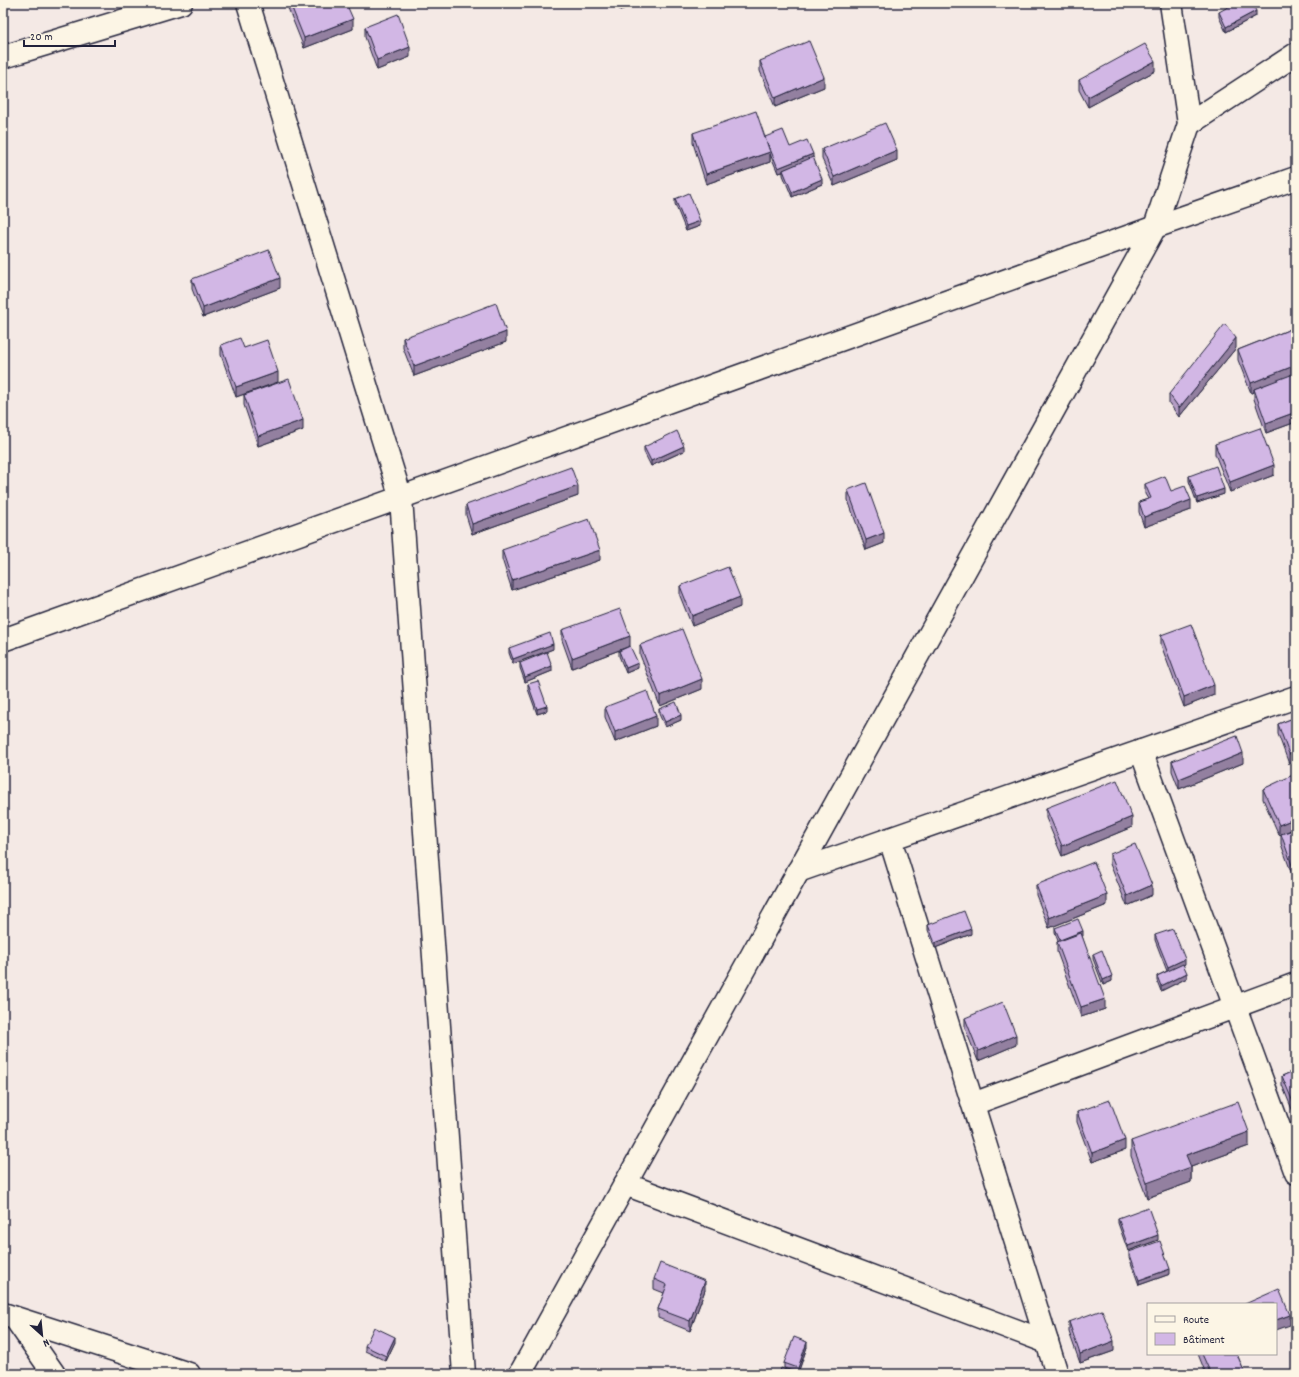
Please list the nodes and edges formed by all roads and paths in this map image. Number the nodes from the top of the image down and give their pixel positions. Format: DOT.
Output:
graph roads {
  1 [pos="181,3"];
  2 [pos="248,3"];
  3 [pos="1171,3"];
  4 [pos="1296,54"];
  5 [pos="3,57"];
  6 [pos="1189,124"];
  7 [pos="1296,178"];
  8 [pos="1155,227"];
  9 [pos="400,498"];
  10 [pos="3,640"];
  11 [pos="1296,697"];
  12 [pos="1141,751"];
  13 [pos="890,839"];
  14 [pos="798,871"];
  15 [pos="1296,984"];
  16 [pos="1235,1006"];
  17 [pos="973,1104"];
  18 [pos="1296,1173"];
  19 [pos="625,1184"];
  20 [pos="9,1316"];
  21 [pos="1047,1342"];
  22 [pos="54,1374"];
  23 [pos="190,1374"];
  24 [pos="464,1374"];
  25 [pos="520,1374"];
  26 [pos="1057,1374"];
  1 -- 5 [label="street"];
  2 -- 9 [label="street"];
  3 -- 6 [label="street"];
  4 -- 6 [label="street"];
  6 -- 8 [label="street"];
  7 -- 8 [label="street"];
  8 -- 9 [label="street"];
  8 -- 14 [label="street"];
  9 -- 10 [label="street"];
  9 -- 24 [label="street"];
  11 -- 12 [label="street"];
  12 -- 13 [label="street"];
  12 -- 16 [label="street"];
  13 -- 14 [label="street"];
  13 -- 17 [label="street"];
  14 -- 19 [label="street"];
  15 -- 16 [label="street"];
  16 -- 17 [label="street"];
  16 -- 18 [label="street"];
  17 -- 21 [label="street"];
  19 -- 21 [label="street"];
  19 -- 25 [label="street"];
  20 -- 22 [label="street"];
  20 -- 23 [label="street"];
  21 -- 26 [label="street"];
}
